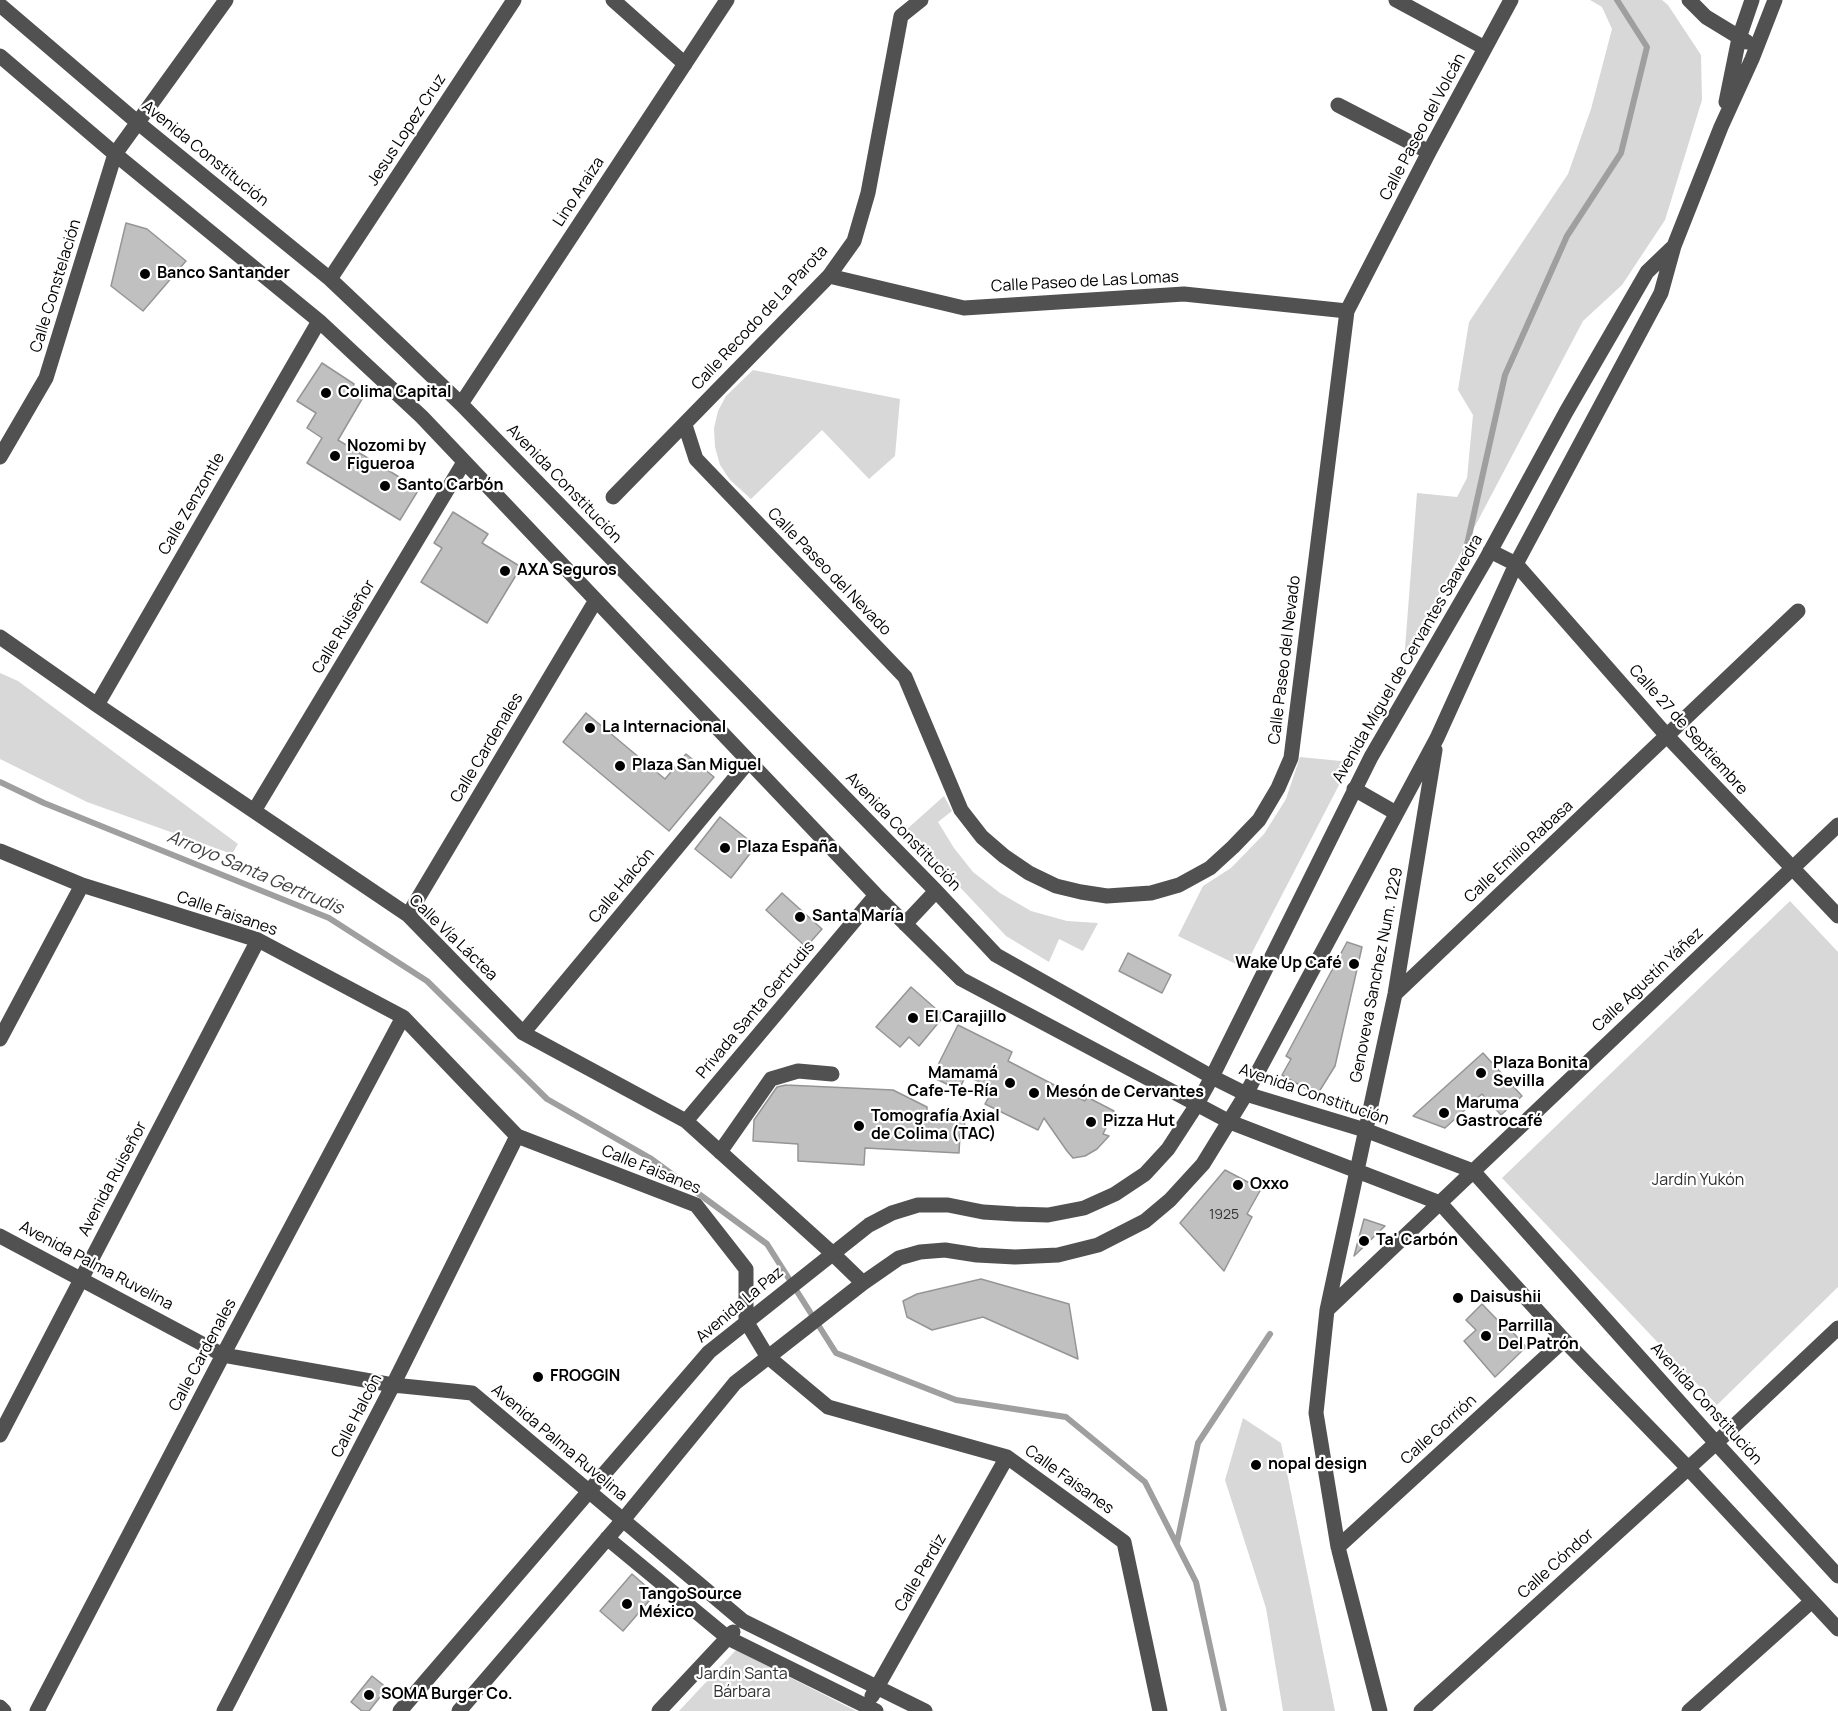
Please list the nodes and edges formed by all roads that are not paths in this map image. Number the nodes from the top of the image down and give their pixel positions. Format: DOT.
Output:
graph roads {
  1 [pos="226,0"];
  2 [pos="514,0"];
  3 [pos="614,0"];
  4 [pos="727,0"];
  5 [pos="921,0"];
  6 [pos="1396,0"];
  7 [pos="1511,0"];
  8 [pos="1689,0"];
  9 [pos="1751,0"];
  10 [pos="0,5"];
  11 [pos="1773,6"];
  12 [pos="1739,38"];
  13 [pos="1757,47"];
  14 [pos="1485,48"];
  15 [pos="0,56"];
  16 [pos="685,64"];
  17 [pos="1338,105"];
  18 [pos="137,122"];
  19 [pos="1721,127"];
  20 [pos="1429,152"];
  21 [pos="115,154"];
  22 [pos="1674,246"];
  23 [pos="829,276"];
  24 [pos="330,279"];
  25 [pos="1347,311"];
  26 [pos="319,321"];
  27 [pos="460,404"];
  28 [pos="685,425"];
  29 [pos="0,457"];
  30 [pos="464,462"];
  31 [pos="613,497"];
  32 [pos="1490,552"];
  33 [pos="1516,564"];
  34 [pos="596,600"];
  35 [pos="1798,611"];
  36 [pos="0,637"];
  37 [pos="97,705"];
  38 [pos="1668,737"];
  39 [pos="1437,738"];
  40 [pos="749,760"];
  41 [pos="1354,789"];
  42 [pos="254,811"];
  43 [pos="1396,813"];
  44 [pos="1838,825"];
  45 [pos="0,851"];
  46 [pos="1792,869"];
  47 [pos="82,885"];
  48 [pos="936,891"];
  49 [pos="876,895"];
  50 [pos="408,915"];
  51 [pos="1838,916"];
  52 [pos="905,924"];
  53 [pos="258,940"];
  54 [pos="1395,994"];
  55 [pos="403,1017"];
  56 [pos="524,1034"];
  57 [pos="0,1039"];
  58 [pos="832,1074"];
  59 [pos="1212,1077"];
  60 [pos="1246,1094"];
  61 [pos="1196,1106"];
  62 [pos="686,1121"];
  63 [pos="1230,1122"];
  64 [pos="1365,1130"];
  65 [pos="517,1136"];
  66 [pos="720,1152"];
  67 [pos="1473,1171"];
  68 [pos="1357,1172"];
  69 [pos="1440,1203"];
  70 [pos="0,1236"];
  71 [pos="832,1253"];
  72 [pos="81,1279"];
  73 [pos="863,1283"];
  74 [pos="1327,1310"];
  75 [pos="746,1322"];
  76 [pos="1838,1328"];
  77 [pos="1564,1340"];
  78 [pos="224,1355"];
  79 [pos="767,1356"];
  80 [pos="393,1385"];
  81 [pos="0,1435"];
  82 [pos="1716,1443"];
  83 [pos="1007,1457"];
  84 [pos="1688,1468"];
  85 [pos="589,1492"];
  86 [pos="622,1520"];
  87 [pos="607,1538"];
  88 [pos="1338,1547"];
  89 [pos="1838,1576"];
  90 [pos="1812,1600"];
  91 [pos="743,1621"];
  92 [pos="1838,1629"];
  93 [pos="728,1638"];
  94 [pos="876,1688"];
  95 [pos="0,1707"];
  96 [pos="871,1709"];
  97 [pos="4,1711"];
  98 [pos="37,1711"];
  99 [pos="224,1711"];
  100 [pos="399,1711"];
  101 [pos="459,1711"];
  102 [pos="659,1711"];
  103 [pos="925,1711"];
  104 [pos="1160,1711"];
  105 [pos="1380,1711"];
  106 [pos="1421,1711"];
  107 [pos="1689,1711"];
  1 -- 18 [label="street, Calle Constelación"];
  2 -- 24 [label="street, Jesus Lopez Cruz"];
  3 -- 16 [label="street"];
  4 -- 16 [label="street, Lino Araiza"];
  5 -- 23 [label="street, Calle Recodo de La Parota"];
  6 -- 14 [label="street, Calle Paseo del Volcán"];
  7 -- 14 [label="street"];
  8 -- 12 [label="street"];
  9 -- 11 [label="street"];
  9 -- 12 [label="street, Avenida Miguel de Cervantes Saavedra"];
  10 -- 18 [label="street, Avenida Constitución"];
  11 -- 13 [label="street, Avenida Miguel de Cervantes Saavedra"];
  12 -- 13 [label="street"];
  12 -- 19 [label="street, Avenida Miguel de Cervantes Saavedra"];
  13 -- 19 [label="street, Avenida Miguel de Cervantes Saavedra"];
  14 -- 20 [label="street, Calle Paseo del Volcán"];
  15 -- 21 [label="street"];
  16 -- 27 [label="street, Lino Araiza"];
  17 -- 20 [label="street"];
  18 -- 21 [label="street, Calle Constelación"];
  18 -- 24 [label="street, Avenida Constitución"];
  19 -- 22 [label="street, Avenida Miguel de Cervantes Saavedra"];
  20 -- 25 [label="street, Calle Paseo del Volcán"];
  21 -- 26 [label="street"];
  21 -- 29 [label="street, Calle Constelación"];
  22 -- 32 [label="street, Avenida Miguel de Cervantes Saavedra"];
  22 -- 33 [label="street, Avenida Miguel de Cervantes Saavedra"];
  23 -- 25 [label="street, Calle Paseo de Las Lomas"];
  23 -- 28 [label="street, Calle Recodo de La Parota"];
  24 -- 27 [label="street, Avenida Constitución"];
  25 -- 28 [label="street, Calle Paseo del Nevado"];
  26 -- 30 [label="street"];
  26 -- 37 [label="street, Calle Zenzontle"];
  27 -- 48 [label="street, Avenida Constitución"];
  28 -- 31 [label="street, Calle Recodo de La Parota"];
  30 -- 34 [label="street"];
  30 -- 42 [label="street, Calle Ruiseñor"];
  32 -- 33 [label="street"];
  32 -- 41 [label="street, Avenida Miguel de Cervantes Saavedra"];
  33 -- 38 [label="street, Calle 27 de Septiembre"];
  33 -- 39 [label="street, Avenida Miguel de Cervantes Saavedra"];
  34 -- 40 [label="street"];
  34 -- 50 [label="street, Calle Cardenales"];
  35 -- 38 [label="street, Calle Emilio Rabasa"];
  36 -- 37 [label="street, Calle Vía Láctea"];
  37 -- 42 [label="street, Calle Vía Láctea"];
  38 -- 46 [label="street, Calle 27 de Septiembre"];
  38 -- 54 [label="street, Calle Emilio Rabasa"];
  39 -- 43 [label="street, Avenida Miguel de Cervantes Saavedra"];
  39 -- 54 [label="street, Genoveva Sanchez Num. 1229"];
  40 -- 49 [label="street"];
  40 -- 56 [label="street, Calle Halcón"];
  41 -- 43 [label="street"];
  41 -- 59 [label="street, Avenida Miguel de Cervantes Saavedra"];
  42 -- 50 [label="street, Calle Vía Láctea"];
  43 -- 60 [label="street, Avenida Miguel de Cervantes Saavedra"];
  44 -- 46 [label="street, Calle Agustín Yáñez"];
  45 -- 47 [label="street, Calle Faisanes"];
  46 -- 51 [label="street, Calle 27 de Septiembre"];
  46 -- 67 [label="street, Calle Agustín Yáñez"];
  47 -- 53 [label="street, Calle Faisanes"];
  47 -- 57 [label="street"];
  48 -- 52 [label="street"];
  48 -- 59 [label="street, Avenida Constitución"];
  49 -- 52 [label="street"];
  49 -- 62 [label="street, Privada Santa Gertrudis"];
  50 -- 56 [label="street, Calle Vía Láctea"];
  52 -- 61 [label="street"];
  53 -- 55 [label="street, Calle Faisanes"];
  53 -- 72 [label="street, Avenida Ruiseñor"];
  54 -- 64 [label="street, Genoveva Sanchez Num. 1229"];
  55 -- 65 [label="street, Calle Faisanes"];
  55 -- 78 [label="street, Calle Cardenales"];
  56 -- 62 [label="street, Calle Vía Láctea"];
  58 -- 66 [label="street"];
  59 -- 60 [label="street, Avenida Constitución"];
  59 -- 61 [label="street, Avenida Miguel de Cervantes Saavedra"];
  60 -- 63 [label="street, Avenida Miguel de Cervantes Saavedra"];
  60 -- 64 [label="street, Avenida Constitución"];
  61 -- 63 [label="street"];
  61 -- 71 [label="street, Avenida La Paz"];
  62 -- 66 [label="street, Calle Vía Láctea"];
  63 -- 68 [label="street"];
  63 -- 73 [label="street"];
  64 -- 67 [label="street, Avenida Constitución"];
  64 -- 68 [label="street, Genoveva Sanchez Num. 1229"];
  65 -- 75 [label="street, Calle Faisanes"];
  65 -- 80 [label="street, Calle Halcón"];
  66 -- 71 [label="street, Calle Vía Láctea"];
  67 -- 69 [label="street, Calle Agustín Yáñez"];
  67 -- 82 [label="street, Avenida Constitución"];
  68 -- 69 [label="street"];
  68 -- 74 [label="street, Genoveva Sanchez Num. 1229"];
  69 -- 74 [label="street, Calle Agustín Yáñez"];
  69 -- 77 [label="street"];
  70 -- 72 [label="street, Avenida Palma Ruvelina"];
  71 -- 73 [label="street, Calle Vía Láctea"];
  71 -- 75 [label="street, Avenida La Paz"];
  72 -- 78 [label="street, Avenida Palma Ruvelina"];
  72 -- 81 [label="street, Avenida Ruiseñor"];
  73 -- 79 [label="street"];
  74 -- 88 [label="street, Genoveva Sanchez Num. 1229"];
  75 -- 79 [label="street, Calle Faisanes"];
  75 -- 85 [label="street, Avenida La Paz"];
  76 -- 82 [label="street, Calle Cóndor"];
  77 -- 84 [label="street"];
  77 -- 88 [label="street, Calle Gorrión"];
  78 -- 80 [label="street, Avenida Palma Ruvelina"];
  78 -- 98 [label="street, Calle Cardenales"];
  79 -- 83 [label="street, Calle Faisanes"];
  79 -- 86 [label="street"];
  80 -- 85 [label="street, Avenida Palma Ruvelina"];
  80 -- 99 [label="street, Calle Halcón"];
  82 -- 84 [label="street, Calle Cóndor"];
  82 -- 89 [label="street, Avenida Constitución"];
  83 -- 94 [label="street, Calle Perdiz"];
  83 -- 104 [label="street, Calle Faisanes"];
  84 -- 90 [label="street"];
  84 -- 106 [label="street, Calle Cóndor"];
  85 -- 86 [label="street, Avenida Palma Ruvelina"];
  85 -- 100 [label="street, Avenida La Paz"];
  86 -- 87 [label="street"];
  86 -- 91 [label="street, Avenida Palma Ruvelina"];
  87 -- 93 [label="street"];
  87 -- 101 [label="street"];
  88 -- 105 [label="street, Genoveva Sanchez Num. 1229"];
  90 -- 92 [label="street"];
  90 -- 107 [label="street"];
  91 -- 93 [label="street"];
  91 -- 94 [label="street, Avenida Palma Ruvelina"];
  93 -- 96 [label="street"];
  93 -- 102 [label="street"];
  94 -- 96 [label="street, Calle Perdiz"];
  94 -- 103 [label="street, Avenida Palma Ruvelina"];
  95 -- 97 [label="street"];
}
